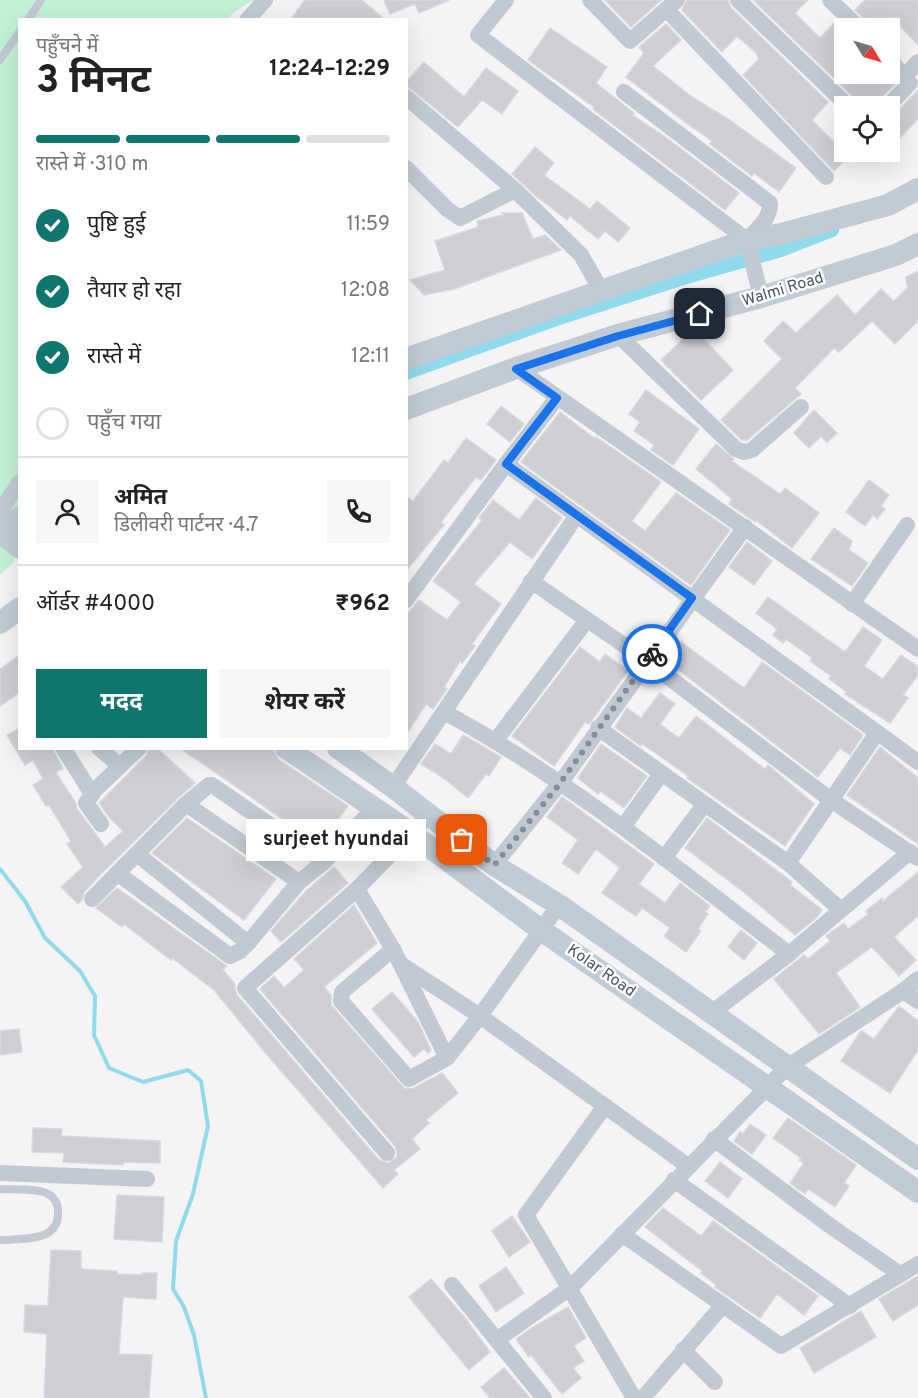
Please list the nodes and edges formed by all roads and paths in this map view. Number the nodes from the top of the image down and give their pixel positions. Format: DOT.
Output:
graph roads {
  1 [pos="41,0"];
  2 [pos="265,0"];
  3 [pos="506,0"];
  4 [pos="590,0"];
  5 [pos="738,0"];
  6 [pos="840,3"];
  7 [pos="672,5"];
  8 [pos="29,18"];
  9 [pos="249,18"];
  10 [pos="851,18"];
  11 [pos="18,34"];
  12 [pos="0,60"];
  13 [pos="918,62"];
  14 [pos="900,71"];
  15 [pos="905,76"];
  16 [pos="624,92"];
  17 [pos="838,96"];
  18 [pos="898,96"];
  19 [pos="408,99"];
  20 [pos="408,170"];
  21 [pos="825,177"];
  22 [pos="918,189"];
  23 [pos="515,190"];
  24 [pos="747,240"];
  25 [pos="918,244"];
  26 [pos="601,290"];
  27 [pos="761,297"];
  28 [pos="618,336"];
  29 [pos="408,358"];
  30 [pos="516,369"];
  31 [pos="557,398"];
  32 [pos="801,407"];
  33 [pos="408,408"];
  34 [pos="506,464"];
  35 [pos="18,490"];
  36 [pos="577,515"];
  37 [pos="907,525"];
  38 [pos="9,526"];
  39 [pos="745,527"];
  40 [pos="531,581"];
  41 [pos="18,591"];
  42 [pos="408,597"];
  43 [pos="692,598"];
  44 [pos="0,603"];
  45 [pos="852,604"];
  46 [pos="18,610"];
  47 [pos="587,620"];
  48 [pos="0,623"];
  49 [pos="0,630"];
  50 [pos="18,632"];
  51 [pos="918,649"];
  52 [pos="647,661"];
  53 [pos="444,712"];
  54 [pos="598,729"];
  55 [pos="877,733"];
  56 [pos="496,740"];
  57 [pos="64,750"];
  58 [pos="101,750"];
  59 [pos="137,750"];
  60 [pos="289,750"];
  61 [pos="341,750"];
  62 [pos="918,762"];
  63 [pos="120,766"];
  64 [pos="661,774"];
  65 [pos="561,782"];
  66 [pos="393,787"];
  67 [pos="92,794"];
  68 [pos="831,800"];
  69 [pos="186,804"];
  70 [pos="704,805"];
  71 [pos="374,808"];
  72 [pos="429,815"];
  73 [pos="101,824"];
  74 [pos="623,827"];
  75 [pos="411,833"];
  76 [pos="137,854"];
  77 [pos="914,855"];
  78 [pos="664,858"];
  79 [pos="324,862"];
  80 [pos="788,863"];
  81 [pos="494,865"];
  82 [pos="117,873"];
  83 [pos="299,882"];
  84 [pos="357,889"];
  85 [pos="92,899"];
  86 [pos="559,905"];
  87 [pos="841,910"];
  88 [pos="541,930"];
  89 [pos="248,944"];
  90 [pos="789,954"];
  91 [pos="397,956"];
  92 [pos="918,979"];
  93 [pos="903,991"];
  94 [pos="918,1002"];
  95 [pos="711,1013"];
  96 [pos="480,1016"];
  97 [pos="447,1058"];
  98 [pos="787,1067"];
  99 [pos="767,1086"];
  100 [pos="605,1106"];
  101 [pos="714,1139"];
  102 [pos="387,1153"];
  103 [pos="918,1159"];
  104 [pos="688,1166"];
  105 [pos="0,1173"];
  106 [pos="147,1179"];
  107 [pos="674,1180"];
  108 [pos="0,1189"];
  109 [pos="918,1192"];
  110 [pos="622,1234"];
  111 [pos="0,1240"];
  112 [pos="918,1264"];
  113 [pos="900,1274"];
  114 [pos="452,1285"];
  115 [pos="570,1288"];
  116 [pos="723,1305"];
  117 [pos="850,1306"];
  118 [pos="498,1339"];
  119 [pos="683,1350"];
  120 [pos="715,1382"];
  121 [pos="544,1398"];
  122 [pos="634,1398"];
  123 [pos="643,1398"];
  1 -- 8 [label="lane"];
  2 -- 9 [label="street"];
  3 -- 24 [label="street"];
  4 -- 7 [label="street"];
  5 -- 17 [label="street"];
  6 -- 10 [label="street"];
  7 -- 21 [label="street"];
  11 -- 12 [label="lane"];
  13 -- 15 [label="street"];
  14 -- 15 [label="street"];
  15 -- 18 [label="street"];
  16 -- 24 [label="street"];
  19 -- 23 [label="street"];
  20 -- 23 [label="street"];
  22 -- 24 [label="main road"];
  23 -- 26 [label="street"];
  24 -- 26 [label="main road"];
  24 -- 27 [label="street"];
  25 -- 27 [label="main road, Walmi Road"];
  26 -- 29 [label="main road"];
  27 -- 28 [label="main road, Walmi Road"];
  28 -- 30 [label="main road, Walmi Road"];
  28 -- 32 [label="street"];
  30 -- 31 [label="street"];
  30 -- 33 [label="main road, Walmi Road"];
  31 -- 34 [label="street"];
  31 -- 39 [label="street"];
  34 -- 36 [label="street"];
  34 -- 42 [label="street"];
  35 -- 38 [label="street"];
  36 -- 40 [label="street"];
  36 -- 43 [label="street"];
  37 -- 45 [label="street"];
  39 -- 43 [label="street"];
  39 -- 45 [label="street"];
  40 -- 47 [label="street"];
  40 -- 53 [label="street"];
  41 -- 44 [label="main road"];
  43 -- 52 [label="street"];
  43 -- 55 [label="street"];
  45 -- 51 [label="street"];
  46 -- 48 [label="main road"];
  47 -- 52 [label="street"];
  47 -- 56 [label="street"];
  49 -- 50 [label="main road"];
  52 -- 54 [label="street"];
  52 -- 68 [label="street"];
  53 -- 56 [label="street"];
  53 -- 66 [label="street"];
  54 -- 64 [label="street"];
  54 -- 65 [label="street"];
  55 -- 62 [label="street"];
  55 -- 68 [label="street"];
  56 -- 65 [label="street"];
  57 -- 67 [label="street"];
  58 -- 63 [label="street"];
  59 -- 63 [label="street"];
  60 -- 71 [label="main road, Kolar Road"];
  61 -- 66 [label="main road, Kolar Road"];
  63 -- 67 [label="street"];
  64 -- 70 [label="street"];
  64 -- 74 [label="street"];
  65 -- 74 [label="street"];
  65 -- 81 [label="street"];
  66 -- 71 [label="main road"];
  66 -- 72 [label="main road, Kolar Road"];
  67 -- 73 [label="street"];
  68 -- 77 [label="street"];
  68 -- 80 [label="street"];
  69 -- 76 [label="street"];
  69 -- 79 [label="street"];
  69 -- 83 [label="street"];
  70 -- 78 [label="street"];
  70 -- 80 [label="street"];
  71 -- 75 [label="main road, Kolar Road"];
  71 -- 79 [label="street"];
  72 -- 75 [label="street"];
  72 -- 81 [label="main road, Kolar Road"];
  74 -- 78 [label="street"];
  75 -- 84 [label="street"];
  75 -- 88 [label="main road, Kolar Road"];
  76 -- 82 [label="street"];
  76 -- 89 [label="street"];
  77 -- 87 [label="street"];
  78 -- 90 [label="street"];
  79 -- 83 [label="street"];
  80 -- 87 [label="street"];
  81 -- 86 [label="main road, Kolar Road"];
  82 -- 85 [label="street"];
  82 -- 89 [label="street"];
  83 -- 89 [label="street"];
  84 -- 91 [label="street"];
  84 -- 102 [label="street"];
  86 -- 88 [label="street"];
  86 -- 95 [label="main road, Kolar Road"];
  87 -- 90 [label="street"];
  88 -- 96 [label="street"];
  88 -- 99 [label="main road, Kolar Road"];
  90 -- 95 [label="street"];
  91 -- 96 [label="street"];
  91 -- 97 [label="street"];
  91 -- 97 [label="street"];
  92 -- 93 [label="street"];
  93 -- 94 [label="street"];
  93 -- 98 [label="street"];
  95 -- 98 [label="main road, Kolar Road"];
  96 -- 97 [label="street"];
  96 -- 100 [label="street"];
  98 -- 99 [label="street"];
  98 -- 103 [label="main road, Kolar Road"];
  99 -- 101 [label="street"];
  99 -- 109 [label="main road, Kolar Road"];
  100 -- 104 [label="street"];
  100 -- 115 [label="street"];
  101 -- 104 [label="street"];
  101 -- 113 [label="street"];
  104 -- 107 [label="street"];
  105 -- 106 [label="street"];
  107 -- 110 [label="street"];
  107 -- 117 [label="street"];
  108 -- 111 [label="lane"];
  110 -- 115 [label="street"];
  110 -- 116 [label="street"];
  112 -- 113 [label="street"];
  113 -- 117 [label="street"];
  114 -- 118 [label="street"];
  115 -- 118 [label="street"];
  115 -- 122 [label="street"];
  116 -- 117 [label="street"];
  116 -- 119 [label="street"];
  118 -- 121 [label="street"];
  119 -- 120 [label="street"];
  119 -- 123 [label="street"];
}
